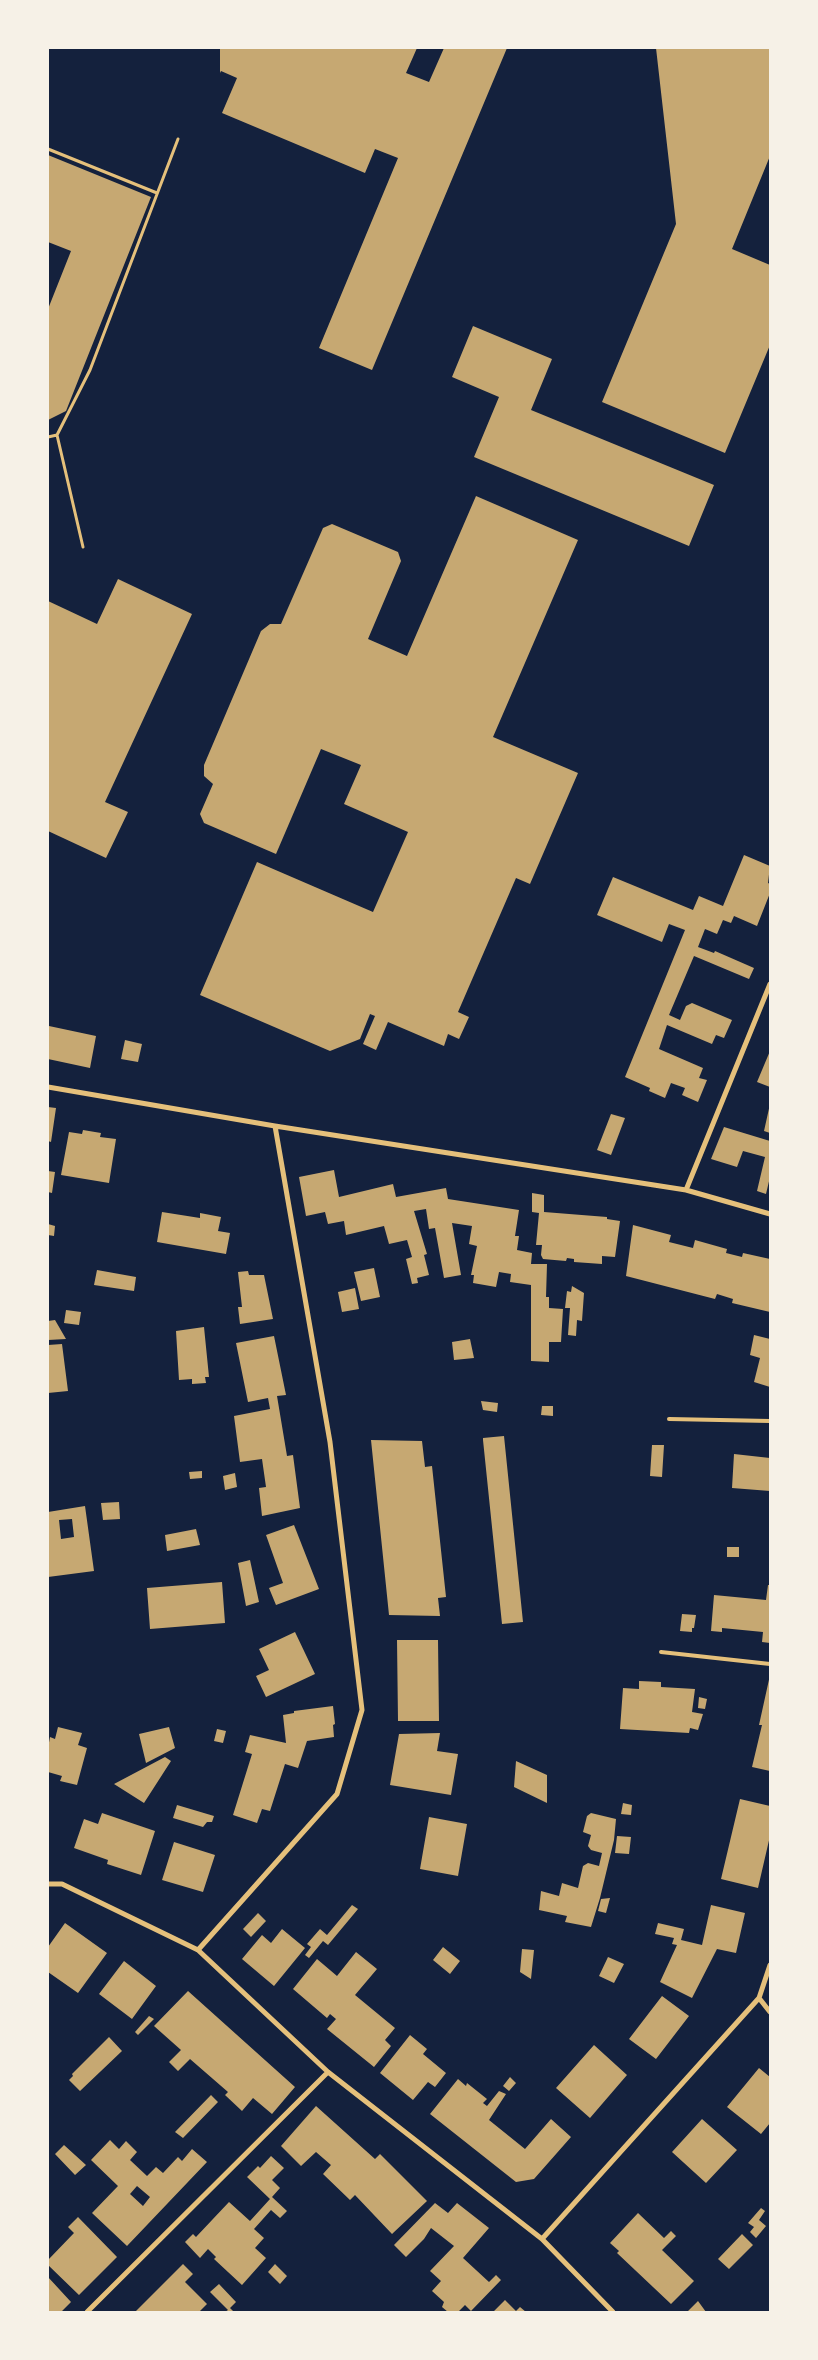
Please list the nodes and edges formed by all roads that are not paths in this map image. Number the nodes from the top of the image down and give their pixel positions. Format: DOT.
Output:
graph roads {
  1 [pos="770,984"];
  2 [pos="48,1087"];
  3 [pos="275,1126"];
  4 [pos="686,1190"];
  5 [pos="770,1214"];
  6 [pos="669,1419"];
  7 [pos="770,1422"];
  8 [pos="662,1652"];
  9 [pos="770,1664"];
  10 [pos="48,1884"];
  11 [pos="198,1950"];
  12 [pos="770,1964"];
  13 [pos="759,1998"];
  14 [pos="770,2012"];
  15 [pos="328,2072"];
  16 [pos="542,2240"];
  17 [pos="87,2312"];
  18 [pos="613,2312"];
  1 -- 4 [label="street"];
  2 -- 3 [label="street"];
  3 -- 4 [label="street"];
  3 -- 11 [label="street"];
  4 -- 5 [label="street"];
  6 -- 7 [label="lane"];
  8 -- 9 [label="lane"];
  10 -- 11 [label="street"];
  11 -- 15 [label="street"];
  12 -- 13 [label="street"];
  13 -- 14 [label="street"];
  13 -- 16 [label="street"];
  15 -- 16 [label="street"];
  15 -- 17 [label="street"];
  16 -- 18 [label="street"];
}
